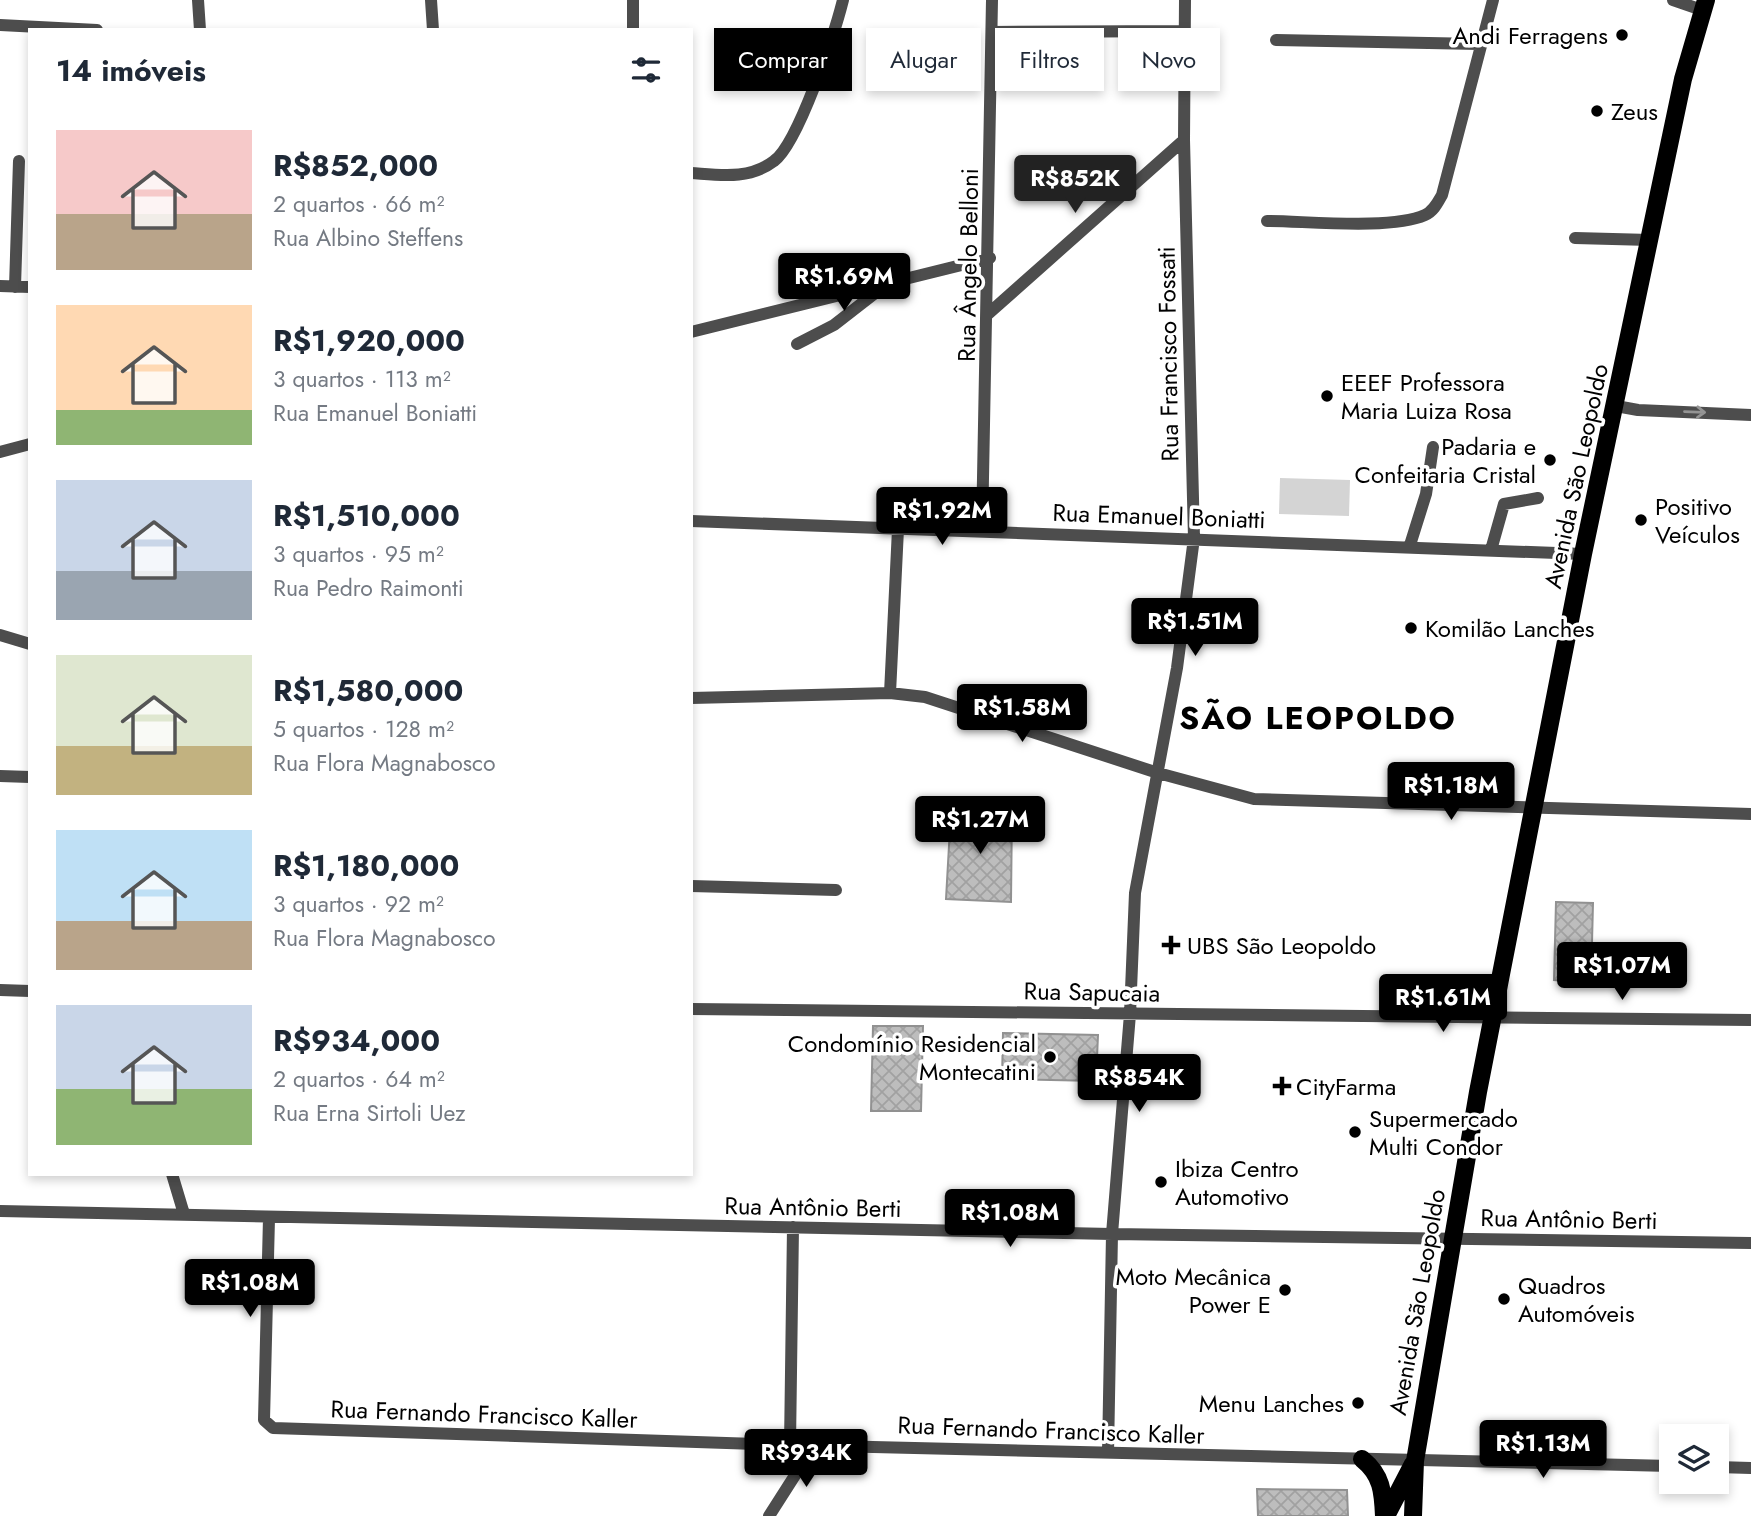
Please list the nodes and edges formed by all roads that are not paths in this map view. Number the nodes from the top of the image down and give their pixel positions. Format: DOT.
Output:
graph roads {
  1 [pos="198,0"];
  2 [pos="431,0"];
  3 [pos="633,0"];
  4 [pos="844,0"];
  5 [pos="992,0"];
  6 [pos="1185,0"];
  7 [pos="1493,0"];
  8 [pos="1672,0"];
  9 [pos="1704,5"];
  10 [pos="0,25"];
  11 [pos="58,28"];
  12 [pos="200,28"];
  13 [pos="433,28"];
  14 [pos="633,28"];
  15 [pos="1184,28"];
  16 [pos="1118,31"];
  17 [pos="992,32"];
  18 [pos="1276,40"];
  19 [pos="1479,44"];
  20 [pos="1184,91"];
  21 [pos="1184,140"];
  22 [pos="19,161"];
  23 [pos="693,173"];
  24 [pos="1267,221"];
  25 [pos="1575,238"];
  26 [pos="1650,240"];
  27 [pos="990,257"];
  28 [pos="0,286"];
  29 [pos="885,286"];
  30 [pos="15,287"];
  31 [pos="28,287"];
  32 [pos="988,314"];
  33 [pos="693,332"];
  34 [pos="797,344"];
  35 [pos="1616,406"];
  36 [pos="1751,415"];
  37 [pos="28,445"];
  38 [pos="1433,447"];
  39 [pos="0,452"];
  40 [pos="1538,498"];
  41 [pos="693,521"];
  42 [pos="898,529"];
  43 [pos="982,531"];
  44 [pos="1194,538"];
  45 [pos="1410,545"];
  46 [pos="1491,550"];
  47 [pos="1583,554"];
  48 [pos="0,635"];
  49 [pos="28,643"];
  50 [pos="890,693"];
  51 [pos="693,698"];
  52 [pos="1158,773"];
  53 [pos="0,776"];
  54 [pos="28,777"];
  55 [pos="1535,809"];
  56 [pos="1751,814"];
  57 [pos="693,886"];
  58 [pos="836,890"];
  59 [pos="0,990"];
  60 [pos="28,991"];
  61 [pos="693,1009"];
  62 [pos="1130,1014"];
  63 [pos="1492,1018"];
  64 [pos="1751,1020"];
  65 [pos="173,1176"];
  66 [pos="0,1211"];
  67 [pos="184,1214"];
  68 [pos="269,1218"];
  69 [pos="793,1227"];
  70 [pos="1112,1234"];
  71 [pos="1454,1238"];
  72 [pos="1751,1243"];
  73 [pos="815,1444"];
  74 [pos="790,1445"];
  75 [pos="1108,1453"];
  76 [pos="1362,1460"];
  77 [pos="1415,1461"];
  78 [pos="1659,1466"];
  79 [pos="1729,1467"];
  80 [pos="1751,1468"];
  81 [pos="769,1516"];
  82 [pos="1385,1516"];
  83 [pos="1413,1516"];
  1 -- 12 [label="street"];
  2 -- 13 [label="street"];
  3 -- 14 [label="street"];
  4 -- 23 [label="street"];
  5 -- 17 [label="street, Rua Ângelo Belloni"];
  6 -- 15 [label="street, Rua Francisco Fossati"];
  7 -- 19 [label="street"];
  8 -- 9 [label="street"];
  9 -- 26 [label="main road, Avenida São Leopoldo"];
  10 -- 11 [label="street"];
  16 -- 17 [label="street"];
  17 -- 27 [label="street, Rua Ângelo Belloni"];
  18 -- 19 [label="street"];
  19 -- 24 [label="street"];
  20 -- 21 [label="street, Rua Francisco Fossati"];
  21 -- 32 [label="street"];
  21 -- 44 [label="street, Rua Francisco Fossati"];
  22 -- 30 [label="street"];
  25 -- 26 [label="street"];
  26 -- 35 [label="main road, Avenida São Leopoldo"];
  27 -- 29 [label="street"];
  27 -- 32 [label="street, Rua Ângelo Belloni"];
  28 -- 30 [label="street"];
  29 -- 33 [label="street"];
  29 -- 34 [label="street"];
  30 -- 31 [label="street"];
  32 -- 43 [label="street, Rua Ângelo Belloni"];
  35 -- 36 [label="street, one-way"];
  35 -- 47 [label="main road, Avenida São Leopoldo"];
  37 -- 39 [label="street"];
  38 -- 45 [label="street"];
  40 -- 46 [label="street"];
  41 -- 42 [label="street, Rua Emanuel Boniatti"];
  42 -- 43 [label="street, Rua Emanuel Boniatti"];
  42 -- 50 [label="street"];
  43 -- 44 [label="street, Rua Emanuel Boniatti"];
  44 -- 45 [label="street, Rua Emanuel Boniatti"];
  44 -- 52 [label="street, Rua Francisco Fossati"];
  45 -- 46 [label="street, Rua Emanuel Boniatti"];
  46 -- 47 [label="street, Rua Emanuel Boniatti"];
  47 -- 55 [label="main road, Avenida São Leopoldo"];
  48 -- 49 [label="street"];
  50 -- 51 [label="street"];
  50 -- 52 [label="street"];
  52 -- 55 [label="street"];
  52 -- 62 [label="street, Rua Francisco Fossati"];
  53 -- 54 [label="street"];
  55 -- 56 [label="street"];
  55 -- 63 [label="main road, Avenida São Leopoldo"];
  57 -- 58 [label="street"];
  59 -- 60 [label="street"];
  61 -- 62 [label="street, Rua Sapucaia"];
  62 -- 63 [label="street, Rua Sapucaia"];
  62 -- 70 [label="street, Rua Francisco Fossati"];
  63 -- 64 [label="street, Rua Sapucaia"];
  63 -- 71 [label="main road, Avenida São Leopoldo"];
  65 -- 67 [label="street"];
  66 -- 67 [label="street, Rua Antônio Berti"];
  67 -- 68 [label="street, Rua Antônio Berti"];
  68 -- 69 [label="street, Rua Antônio Berti"];
  68 -- 74 [label="street, Rua Fernando Francisco Kaller"];
  69 -- 70 [label="street, Rua Antônio Berti"];
  69 -- 74 [label="street"];
  70 -- 71 [label="street, Rua Antônio Berti"];
  70 -- 75 [label="street, Rua Francisco Fossati"];
  71 -- 72 [label="street, Rua Antônio Berti"];
  71 -- 77 [label="main road, Avenida São Leopoldo"];
  73 -- 74 [label="street, Rua Fernando Francisco Kaller"];
  73 -- 75 [label="street, Rua Fernando Francisco Kaller"];
  73 -- 81 [label="street"];
  75 -- 76 [label="street, Rua Fernando Francisco Kaller"];
  76 -- 77 [label="street, Rua Fernando Francisco Kaller"];
  76 -- 82 [label="main road"];
  77 -- 78 [label="street, Rua Fernando Francisco Kaller"];
  77 -- 82 [label="main road, Avenida São Leopoldo"];
  77 -- 83 [label="main road, Avenida São Leopoldo"];
  79 -- 80 [label="street"];
}
